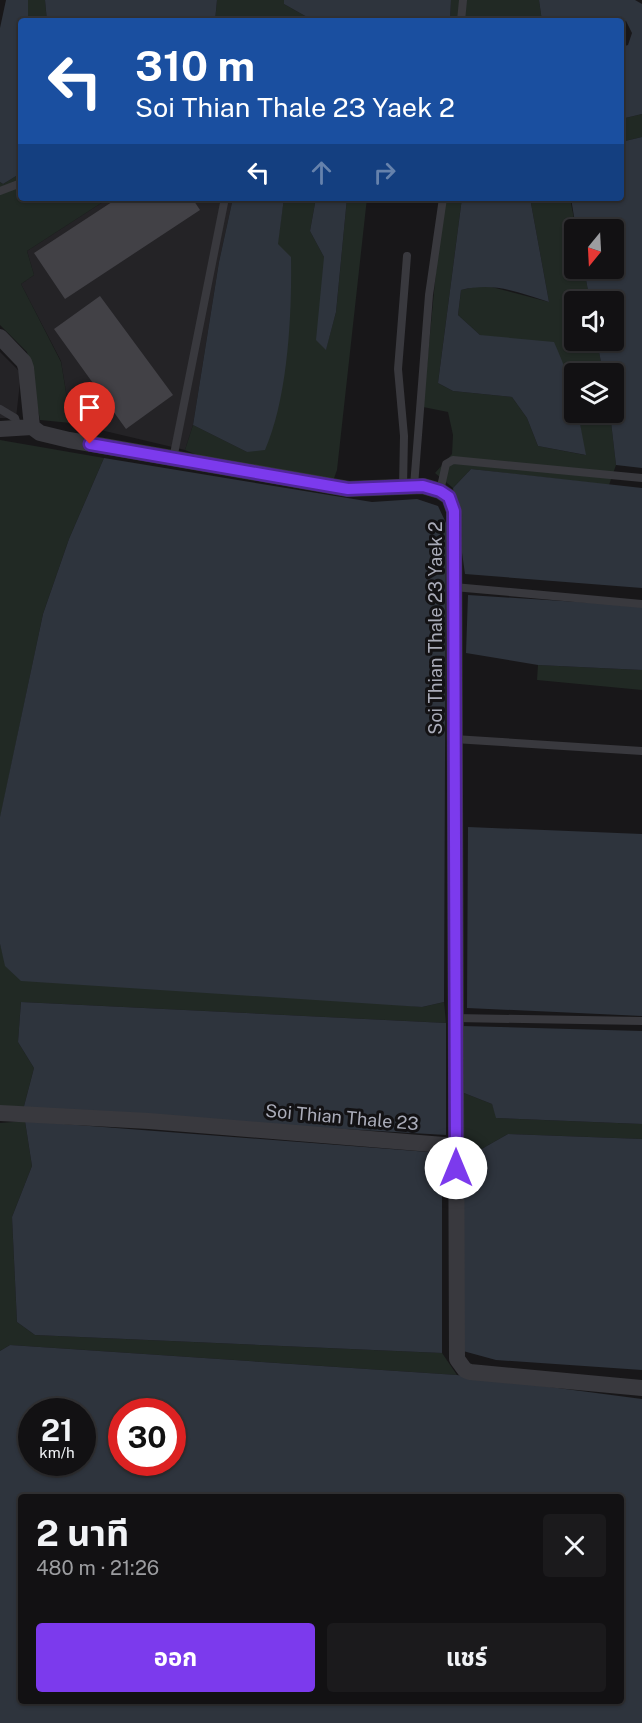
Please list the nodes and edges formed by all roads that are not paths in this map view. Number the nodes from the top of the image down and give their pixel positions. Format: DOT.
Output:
graph roads {
  1 [pos="463,0"];
  2 [pos="461,18"];
  3 [pos="18,184"];
  4 [pos="0,191"];
  5 [pos="224,201"];
  6 [pos="443,201"];
  7 [pos="407,256"];
  8 [pos="0,337"];
  9 [pos="0,409"];
  10 [pos="0,429"];
  11 [pos="30,430"];
  12 [pos="173,459"];
  13 [pos="642,478"];
  14 [pos="408,487"];
  15 [pos="440,491"];
  16 [pos="454,587"];
  17 [pos="642,604"];
  18 [pos="454,739"];
  19 [pos="642,751"];
  20 [pos="455,1018"];
  21 [pos="642,1021"];
  22 [pos="0,1113"];
  23 [pos="456,1146"];
  24 [pos="642,1388"];
  1 -- 2 [label="lane"];
  3 -- 4 [label="lane"];
  5 -- 12 [label="lane"];
  6 -- 14 [label="lane"];
  7 -- 14 [label="lane"];
  8 -- 11 [label="street"];
  9 -- 11 [label="lane"];
  10 -- 11 [label="street"];
  11 -- 12 [label="street"];
  12 -- 14 [label="street"];
  13 -- 15 [label="lane"];
  14 -- 15 [label="street"];
  15 -- 16 [label="street, Soi Thian Thale 23 Yaek 2"];
  16 -- 17 [label="lane"];
  16 -- 18 [label="street, Soi Thian Thale 23 Yaek 2"];
  18 -- 19 [label="lane"];
  18 -- 20 [label="street, Soi Thian Thale 23 Yaek 2"];
  20 -- 21 [label="lane"];
  20 -- 23 [label="street, Soi Thian Thale 23 Yaek 2"];
  22 -- 23 [label="street, Soi Thian Thale 23"];
  23 -- 24 [label="street"];
}
